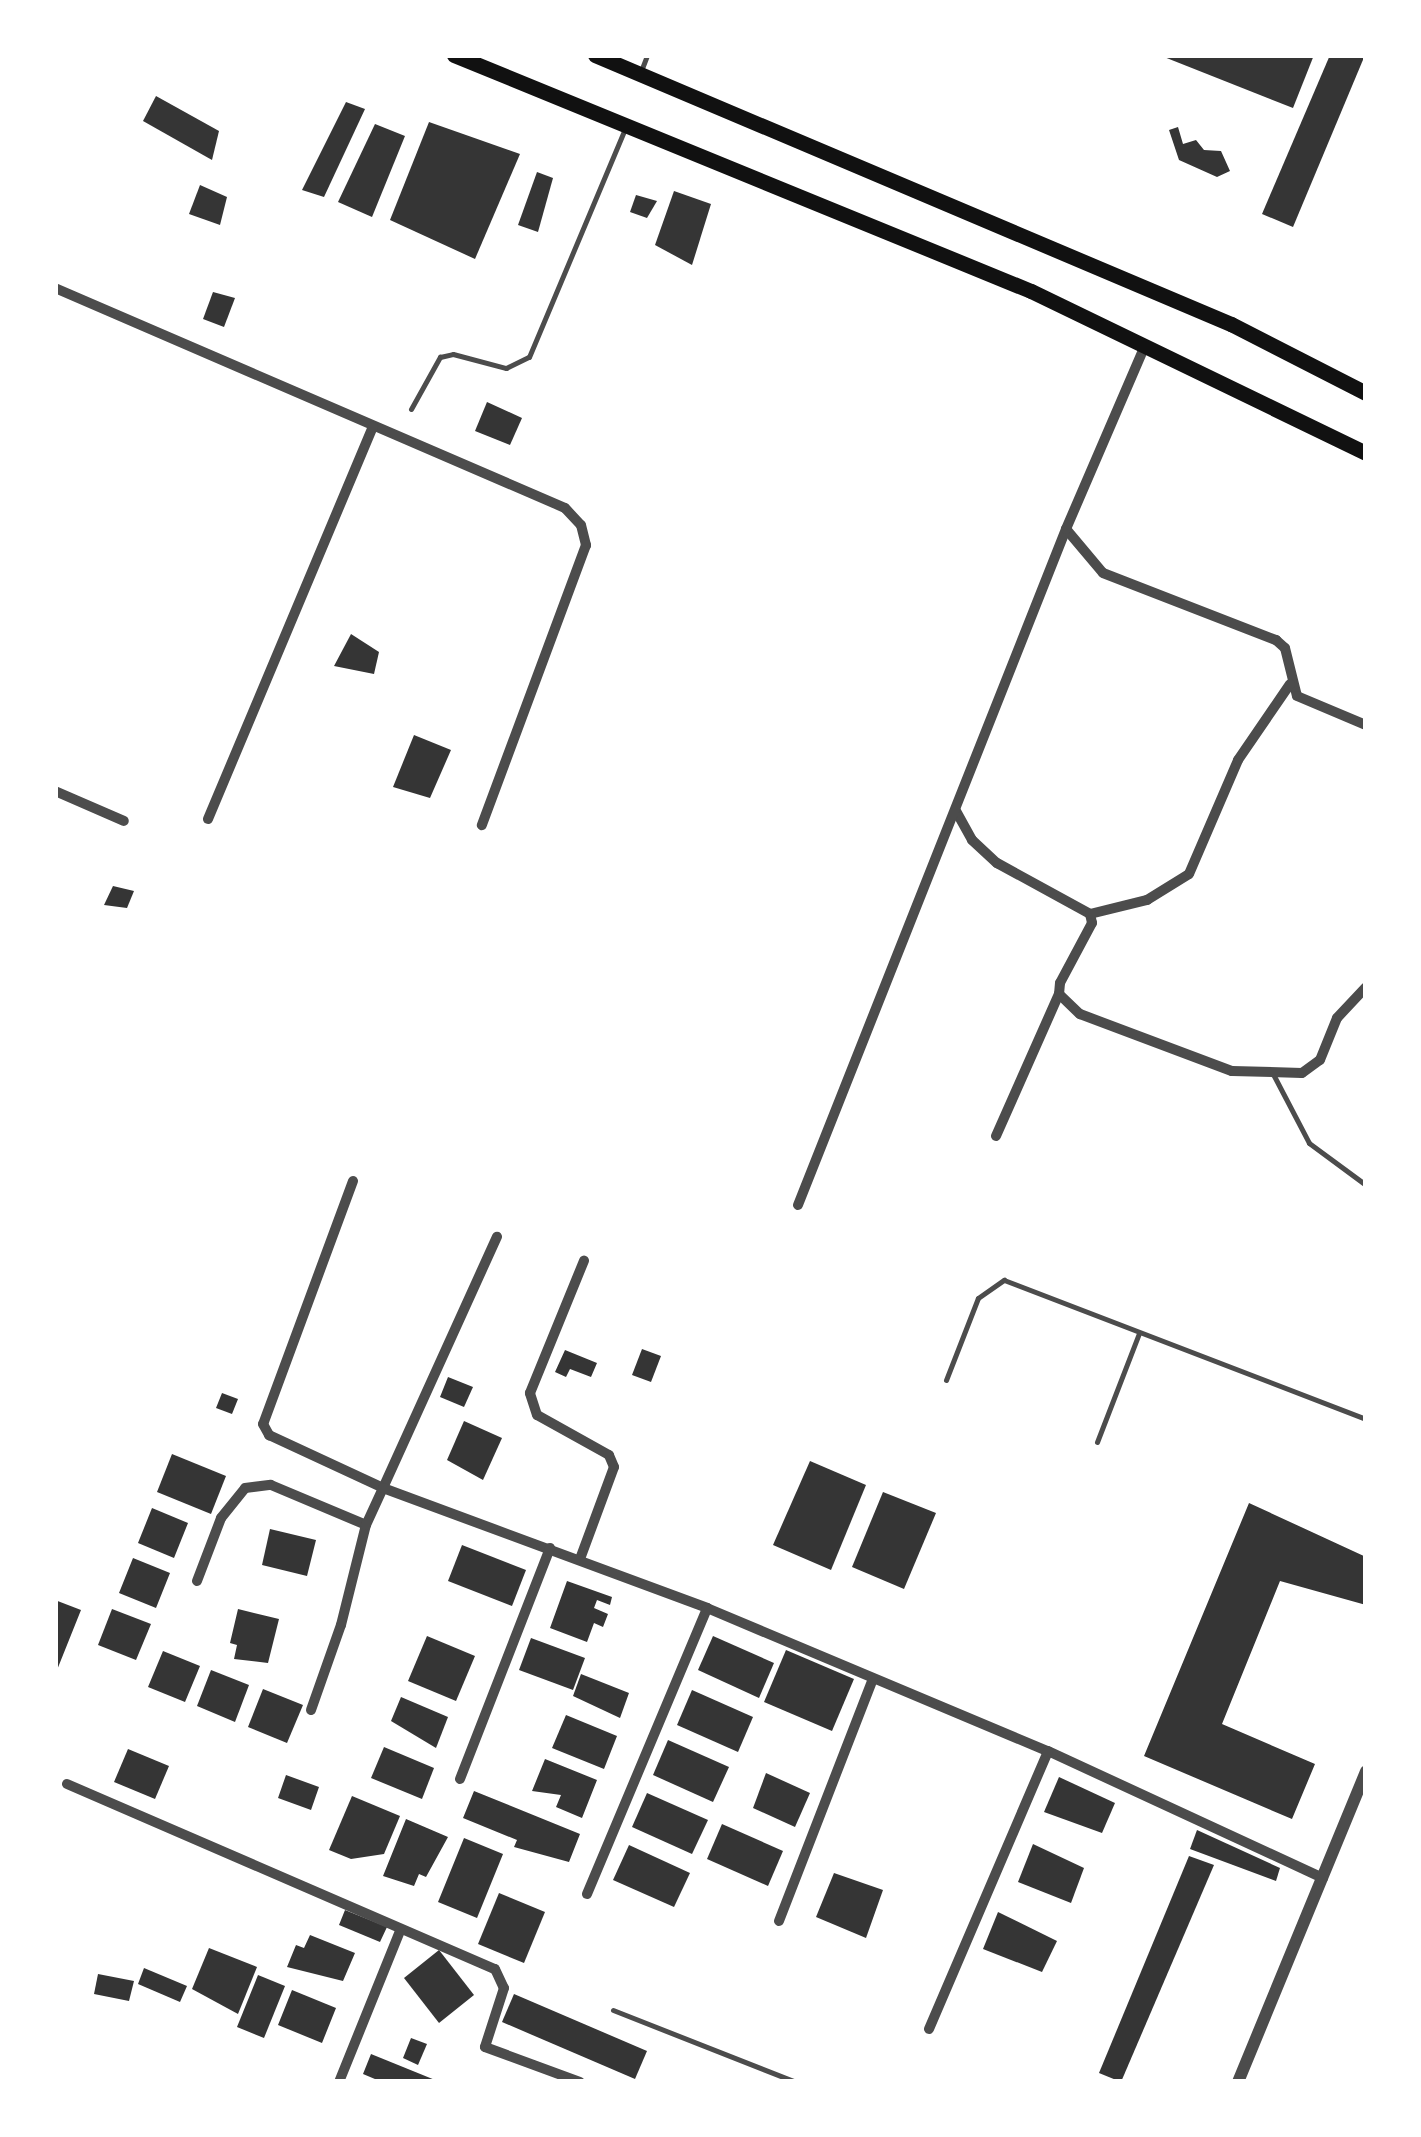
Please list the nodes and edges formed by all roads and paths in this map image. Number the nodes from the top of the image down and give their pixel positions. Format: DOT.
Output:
graph roads {
  1 [pos="454,55"];
  2 [pos="595,55"];
  3 [pos="647,55"];
  4 [pos="640,74"];
  5 [pos="626,126"];
  6 [pos="55,288"];
  7 [pos="1145,346"];
  8 [pos="1366,393"];
  9 [pos="411,409"];
  10 [pos="374,426"];
  11 [pos="1366,452"];
  12 [pos="1066,529"];
  13 [pos="1290,684"];
  14 [pos="1366,725"];
  15 [pos="55,791"];
  16 [pos="956,811"];
  17 [pos="208,819"];
  18 [pos="124,821"];
  19 [pos="482,825"];
  20 [pos="1090,914"];
  21 [pos="1366,987"];
  22 [pos="1060,994"];
  23 [pos="1273,1074"];
  24 [pos="996,1136"];
  25 [pos="353,1181"];
  26 [pos="1366,1185"];
  27 [pos="798,1205"];
  28 [pos="497,1237"];
  29 [pos="584,1260"];
  30 [pos="1140,1332"];
  31 [pos="946,1380"];
  32 [pos="1366,1419"];
  33 [pos="1097,1442"];
  34 [pos="383,1488"];
  35 [pos="366,1526"];
  36 [pos="550,1548"];
  37 [pos="580,1559"];
  38 [pos="197,1582"];
  39 [pos="707,1608"];
  40 [pos="873,1679"];
  41 [pos="311,1710"];
  42 [pos="1048,1751"];
  43 [pos="1366,1771"];
  44 [pos="460,1779"];
  45 [pos="66,1784"];
  46 [pos="1323,1878"];
  47 [pos="587,1894"];
  48 [pos="779,1921"];
  49 [pos="400,1931"];
  50 [pos="613,2010"];
  51 [pos="929,2029"];
  52 [pos="339,2082"];
  53 [pos="580,2082"];
  54 [pos="796,2082"];
  55 [pos="1238,2082"];
  1 -- 5 [label="highway"];
  2 -- 4 [label="highway"];
  3 -- 4 [label="lane"];
  4 -- 8 [label="highway"];
  5 -- 7 [label="highway"];
  5 -- 9 [label="lane"];
  6 -- 10 [label="street"];
  7 -- 11 [label="highway"];
  7 -- 12 [label="street"];
  10 -- 17 [label="street"];
  10 -- 19 [label="street"];
  12 -- 13 [label="street"];
  12 -- 16 [label="street"];
  13 -- 14 [label="street"];
  13 -- 20 [label="street"];
  15 -- 18 [label="street"];
  16 -- 20 [label="street"];
  16 -- 27 [label="street"];
  20 -- 22 [label="street"];
  21 -- 23 [label="street"];
  22 -- 23 [label="street"];
  22 -- 24 [label="street"];
  23 -- 26 [label="lane"];
  25 -- 34 [label="street"];
  28 -- 34 [label="street"];
  29 -- 37 [label="street"];
  30 -- 31 [label="lane"];
  30 -- 32 [label="lane"];
  30 -- 33 [label="lane"];
  34 -- 35 [label="street"];
  34 -- 36 [label="street"];
  35 -- 38 [label="street"];
  35 -- 41 [label="street"];
  36 -- 37 [label="street"];
  36 -- 44 [label="street"];
  37 -- 39 [label="street"];
  39 -- 40 [label="street"];
  39 -- 47 [label="street"];
  40 -- 42 [label="street"];
  40 -- 48 [label="street"];
  42 -- 46 [label="street"];
  42 -- 51 [label="street"];
  43 -- 46 [label="street"];
  45 -- 49 [label="street"];
  46 -- 55 [label="street"];
  49 -- 52 [label="street"];
  49 -- 53 [label="street"];
  50 -- 54 [label="lane"];
}
